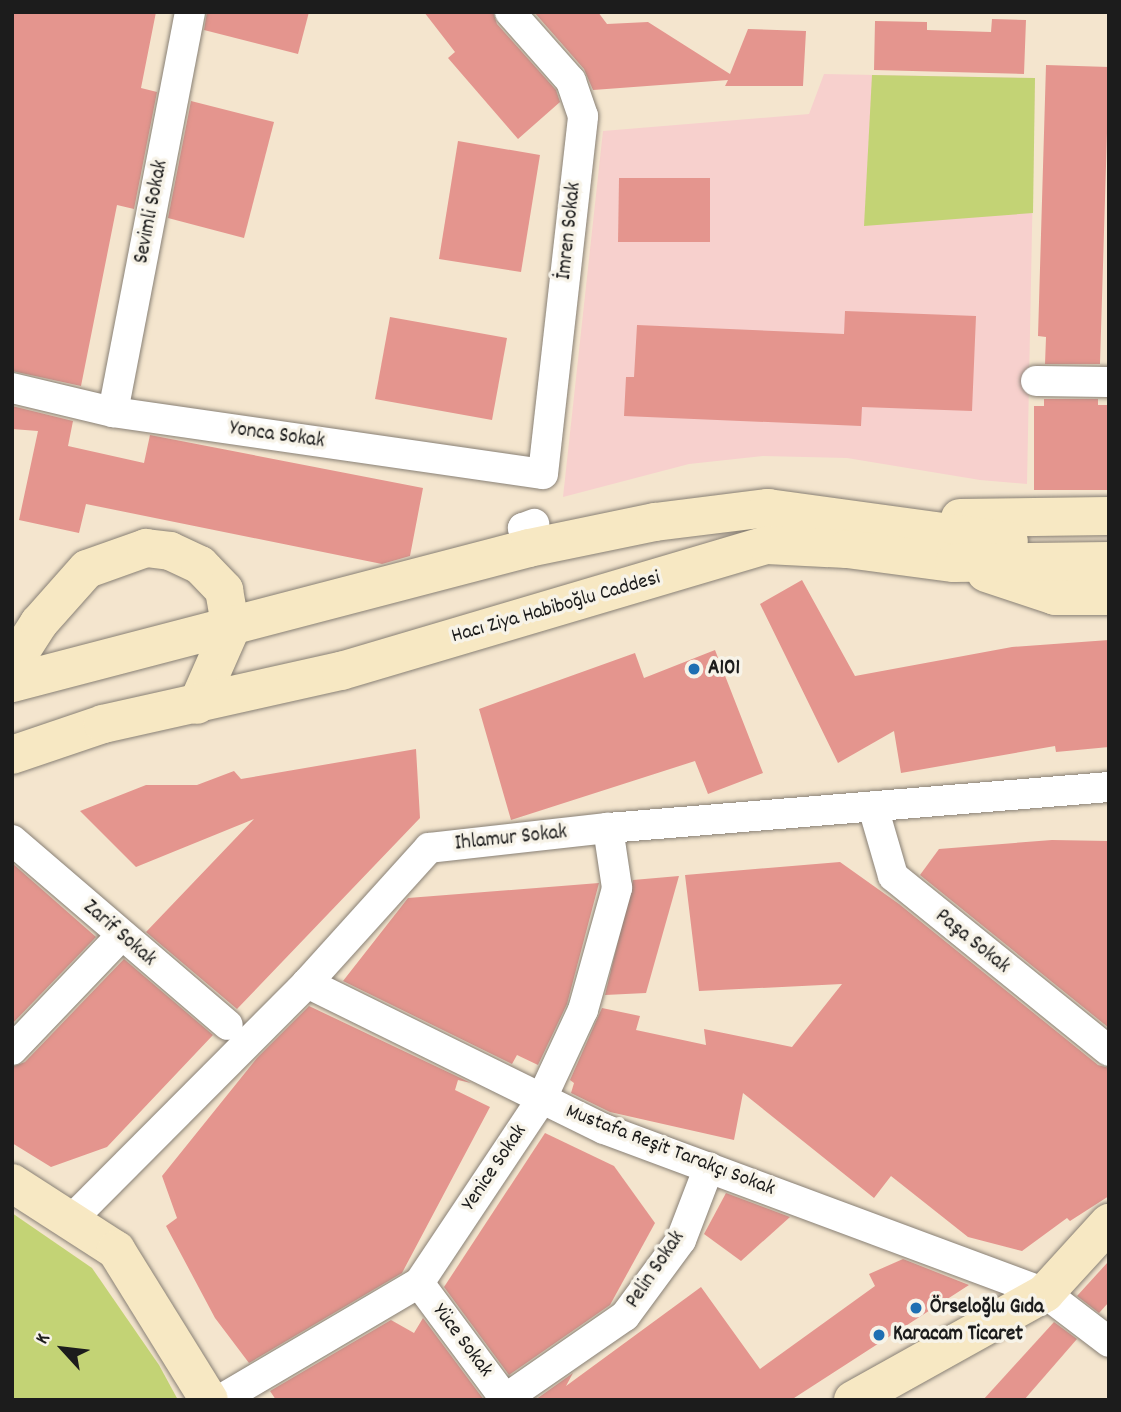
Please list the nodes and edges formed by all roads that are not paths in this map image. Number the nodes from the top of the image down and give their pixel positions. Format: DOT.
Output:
graph roads {
  1 [pos="190,12"];
  2 [pos="510,12"];
  3 [pos="1037,381"];
  4 [pos="1109,382"];
  5 [pos="12,388"];
  6 [pos="113,412"];
  7 [pos="524,479"];
  8 [pos="1109,516"];
  9 [pos="876,523"];
  10 [pos="1109,539"];
  11 [pos="1109,561"];
  12 [pos="954,562"];
  13 [pos="1109,596"];
  14 [pos="231,628"];
  15 [pos="12,665"];
  16 [pos="12,683"];
  17 [pos="197,705"];
  18 [pos="12,755"];
  19 [pos="1109,787"];
  20 [pos="873,807"];
  21 [pos="608,828"];
  22 [pos="12,840"];
  23 [pos="120,937"];
  24 [pos="307,983"];
  25 [pos="228,1025"];
  26 [pos="12,1050"];
  27 [pos="1109,1051"];
  28 [pos="541,1100"];
  29 [pos="709,1167"];
  30 [pos="12,1183"];
  31 [pos="69,1222"];
  32 [pos="1109,1223"];
  33 [pos="419,1283"];
  34 [pos="1045,1293"];
  35 [pos="1109,1342"];
  36 [pos="505,1399"];
  37 [pos="209,1400"];
  38 [pos="220,1400"];
  39 [pos="853,1400"];
  1 -- 6 [label="street, Sevimli Sokak"];
  2 -- 7 [label="street, İmren Sokak"];
  3 -- 4 [label="street"];
  5 -- 6 [label="street, Yonca Sokak"];
  6 -- 7 [label="street, Yonca Sokak"];
  8 -- 9 [label="main road"];
  9 -- 10 [label="main road"];
  9 -- 14 [label="main road"];
  11 -- 12 [label="main road, Hacı Ziya Habiboğlu Caddesi"];
  12 -- 13 [label="main road"];
  12 -- 17 [label="main road, Hacı Ziya Habiboğlu Caddesi"];
  14 -- 15 [label="main road"];
  14 -- 16 [label="main road"];
  14 -- 17 [label="main road"];
  17 -- 18 [label="main road, Hacı Ziya Habiboğlu Caddesi"];
  19 -- 20 [label="street, Ihlamur Sokak"];
  20 -- 21 [label="street, Ihlamur Sokak"];
  20 -- 27 [label="street, Paşa Sokak"];
  21 -- 24 [label="street, Ihlamur Sokak"];
  21 -- 28 [label="street, Yenice Sokak"];
  22 -- 23 [label="street, Zarif Sokak"];
  23 -- 25 [label="street, Zarif Sokak"];
  23 -- 26 [label="street"];
  24 -- 28 [label="street, Mustafa Reşit Tarakçı Sokak"];
  24 -- 31 [label="street, Ihlamur Sokak"];
  28 -- 29 [label="street, Mustafa Reşit Tarakçı Sokak"];
  28 -- 33 [label="street, Yenice Sokak"];
  29 -- 34 [label="street, Mustafa Reşit Tarakçı Sokak"];
  29 -- 36 [label="street, Pelin Sokak"];
  30 -- 31 [label="main road"];
  31 -- 37 [label="main road"];
  32 -- 34 [label="main road"];
  33 -- 36 [label="street, Yüce Sokak"];
  33 -- 38 [label="street, Yenice Sokak"];
  34 -- 35 [label="street, Mustafa Reşit Tarakçı Sokak"];
  34 -- 39 [label="main road"];
}
